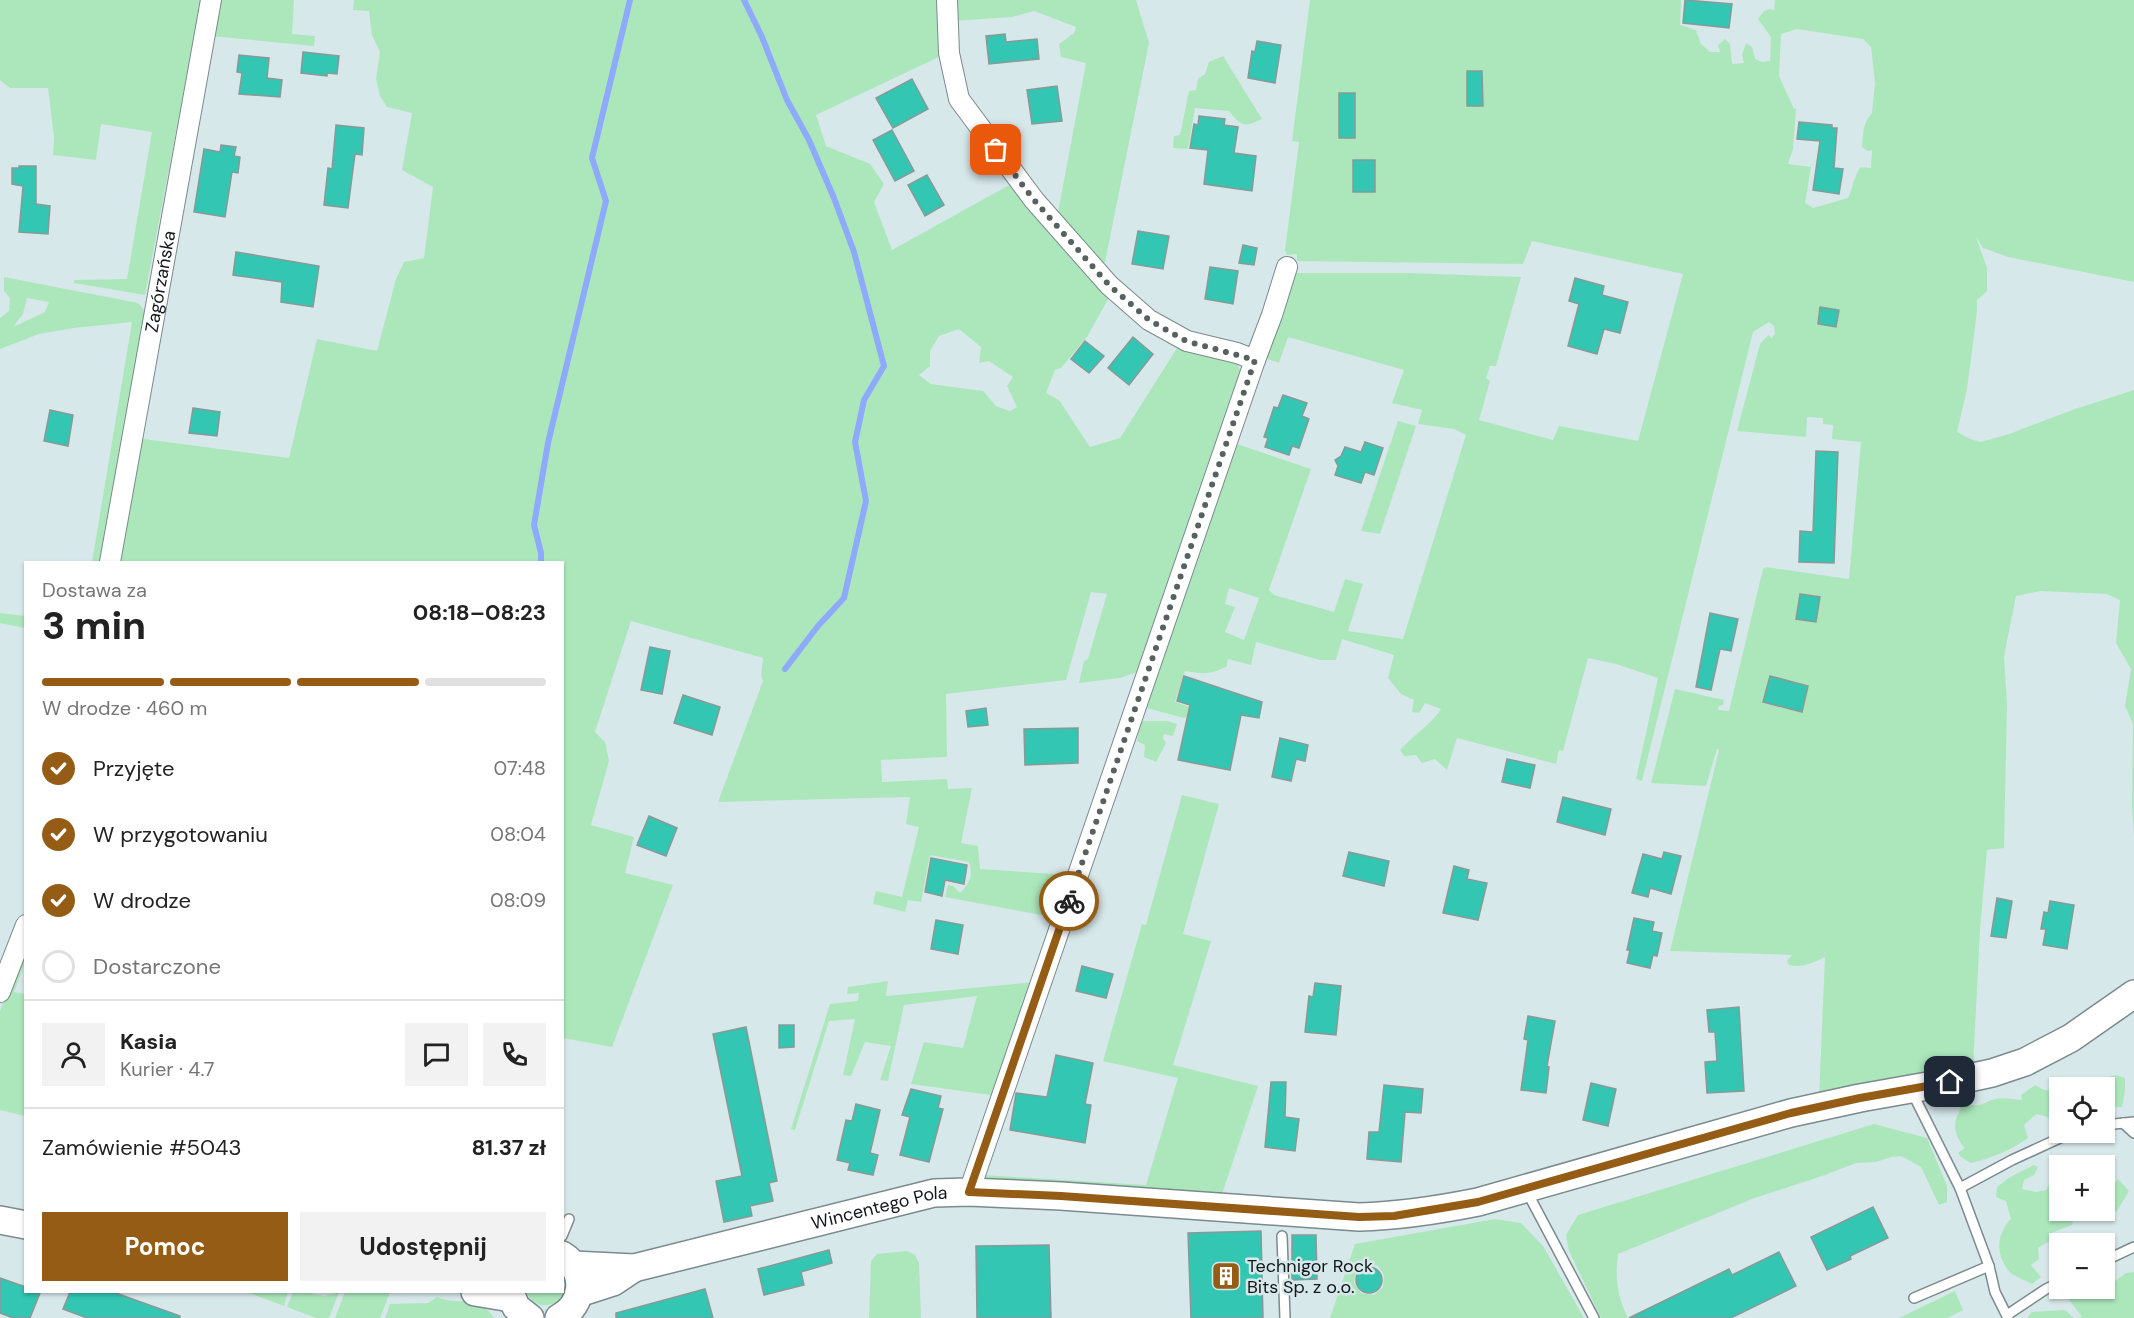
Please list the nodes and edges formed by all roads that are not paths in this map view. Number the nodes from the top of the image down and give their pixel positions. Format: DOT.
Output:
graph roads {
  1 [pos="211,0"];
  2 [pos="947,0"];
  3 [pos="1287,267"];
  4 [pos="1255,360"];
  5 [pos="110,561"];
  6 [pos="24,930"];
  7 [pos="0,992"];
  8 [pos="2134,994"];
  9 [pos="1910,1089"];
  10 [pos="2134,1122"];
  11 [pos="2123,1123"];
  12 [pos="2115,1124"];
  13 [pos="2134,1133"];
  14 [pos="2049,1143"];
  15 [pos="1526,1188"];
  16 [pos="1960,1188"];
  17 [pos="969,1192"];
  18 [pos="569,1219"];
  19 [pos="0,1220"];
  20 [pos="24,1225"];
  21 [pos="564,1231"];
  22 [pos="1282,1236"];
  23 [pos="2134,1247"];
  24 [pos="2115,1256"];
  25 [pos="568,1260"];
  26 [pos="1989,1266"];
  27 [pos="634,1268"];
  28 [pos="2049,1288"];
  29 [pos="478,1293"];
  30 [pos="579,1293"];
  31 [pos="1914,1298"];
  32 [pos="517,1307"];
  33 [pos="2008,1316"];
  34 [pos="559,1318"];
  35 [pos="1285,1318"];
  36 [pos="1594,1318"];
  1 -- 5 [label="street, Zagórzańska"];
  2 -- 4 [label="street"];
  3 -- 4 [label="street"];
  4 -- 17 [label="street"];
  6 -- 7 [label="street"];
  8 -- 9 [label="street, Wincentego Pola"];
  9 -- 15 [label="street, Wincentego Pola"];
  9 -- 16 [label="lane"];
  10 -- 11 [label="lane"];
  11 -- 12 [label="lane"];
  11 -- 13 [label="lane"];
  14 -- 16 [label="lane"];
  15 -- 17 [label="street, Wincentego Pola"];
  15 -- 36 [label="lane"];
  16 -- 26 [label="lane"];
  17 -- 27 [label="street, Wincentego Pola"];
  18 -- 21 [label="lane"];
  19 -- 20 [label="street"];
  22 -- 35 [label="lane"];
  23 -- 24 [label="lane"];
  25 -- 27 [label="street, Wincentego Pola"];
  25 -- 30 [label="street"];
  26 -- 31 [label="lane"];
  26 -- 33 [label="lane"];
  27 -- 30 [label="street, Wincentego Pola"];
  28 -- 33 [label="lane"];
  29 -- 32 [label="street"];
  30 -- 34 [label="street"];
}
